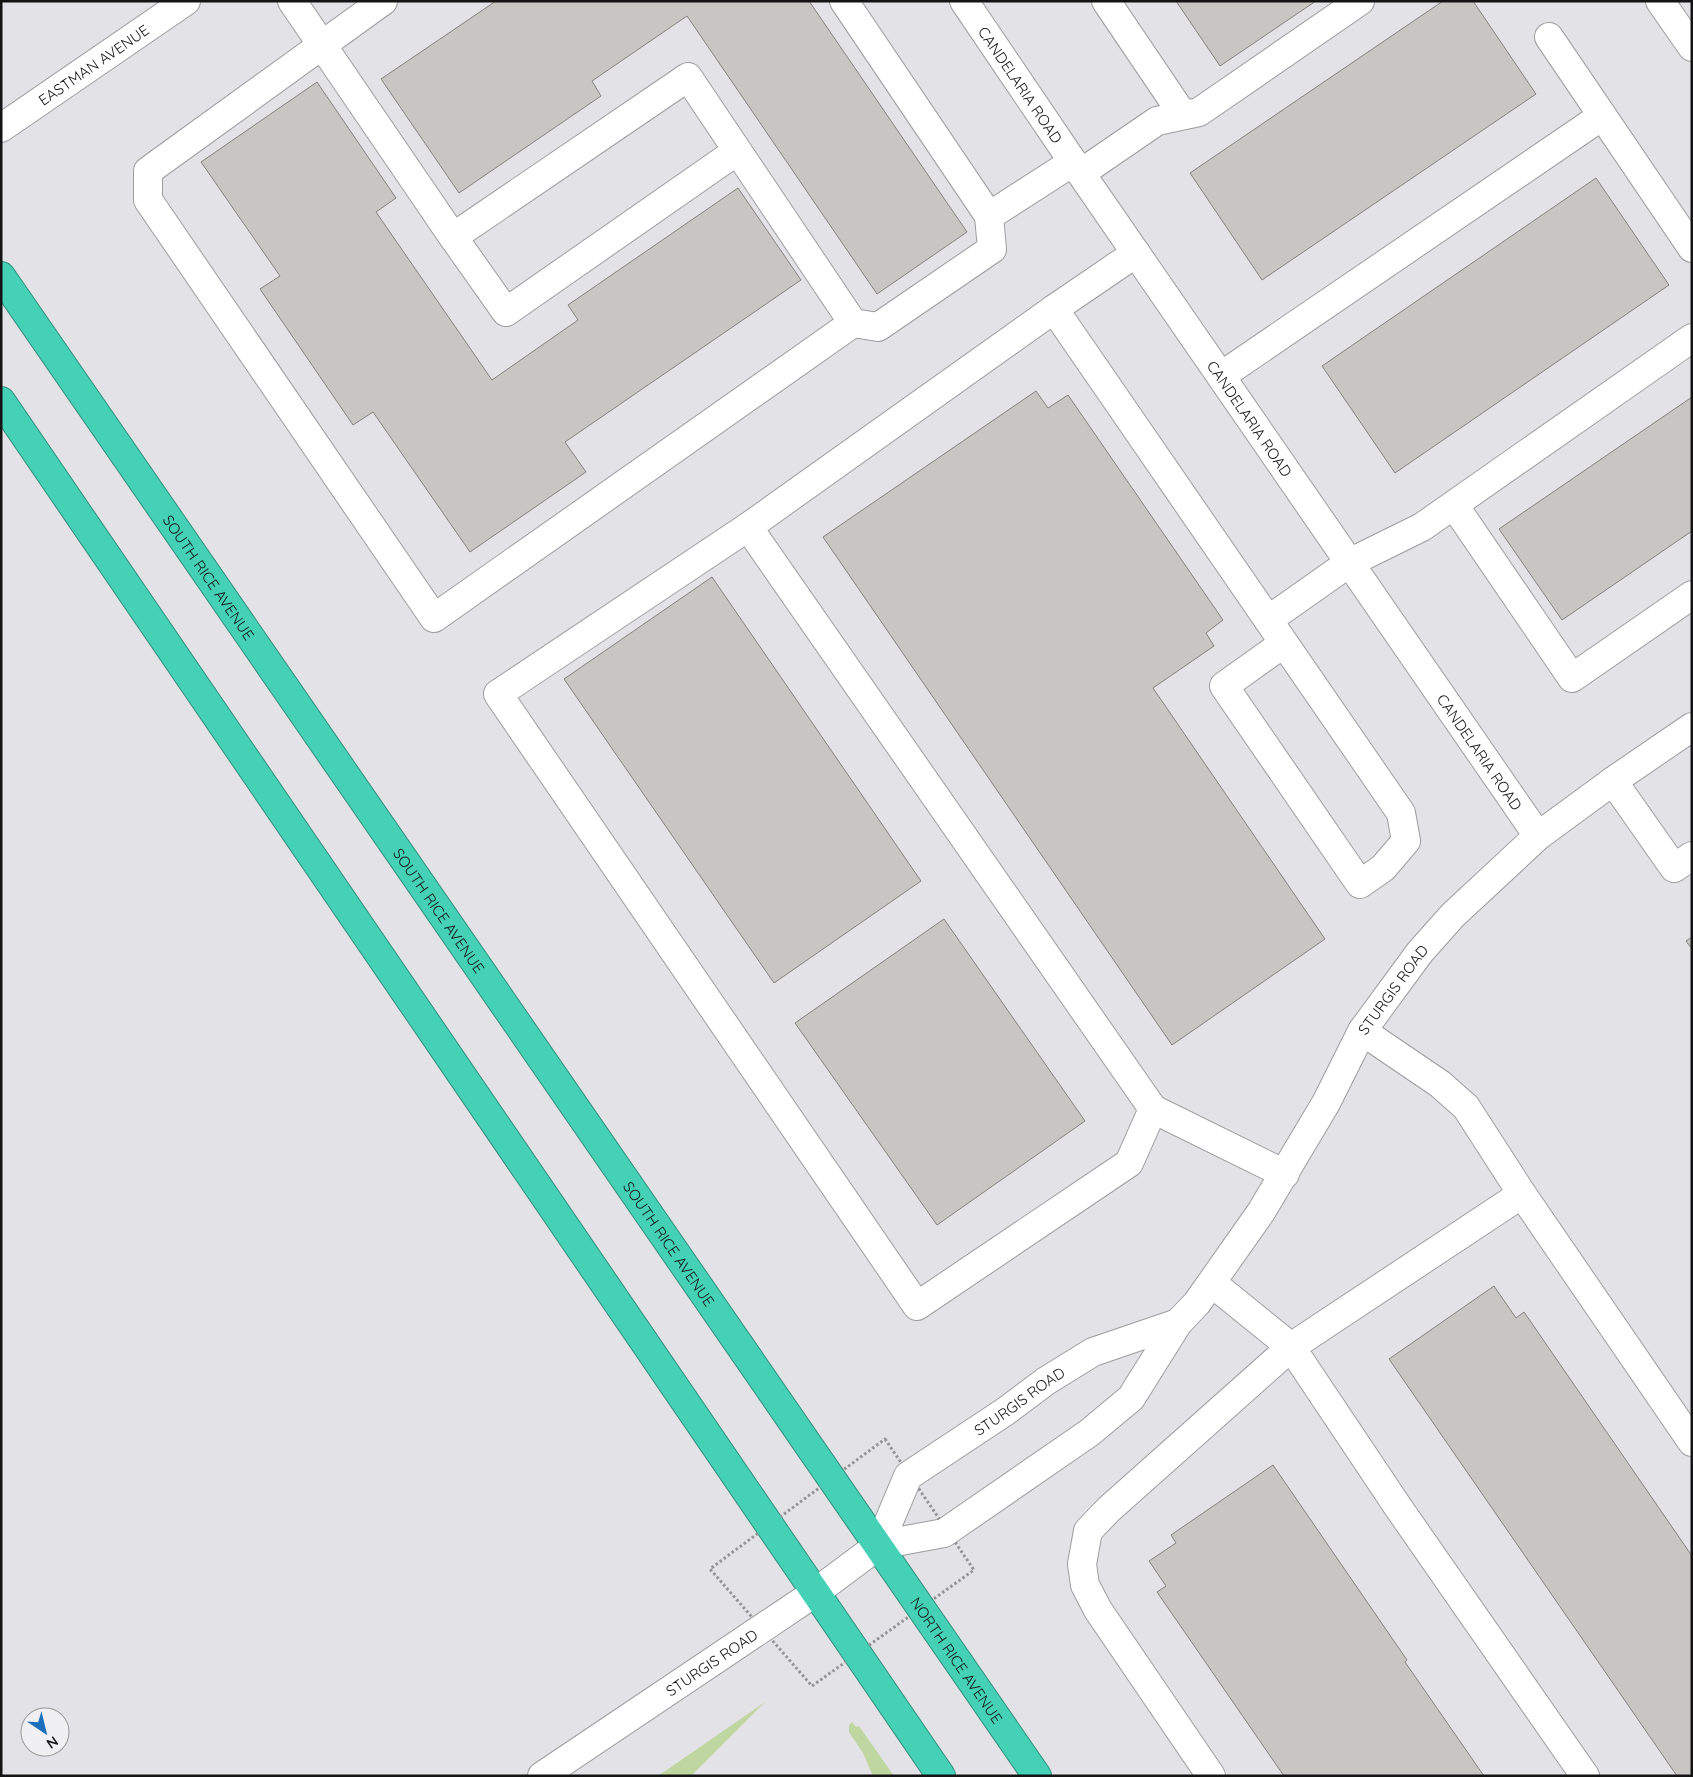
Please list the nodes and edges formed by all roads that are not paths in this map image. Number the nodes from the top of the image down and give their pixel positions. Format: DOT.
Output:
graph roads {
  1 [pos="186,1"];
  2 [pos="292,1"];
  3 [pos="383,1"];
  4 [pos="844,1"];
  5 [pos="964,1"];
  6 [pos="1106,1"];
  7 [pos="1360,1"];
  8 [pos="1660,1"];
  9 [pos="1549,38"];
  10 [pos="322,44"];
  11 [pos="1692,47"];
  12 [pos="1166,90"];
  13 [pos="1183,115"];
  14 [pos="1602,116"];
  15 [pos="1157,122"];
  16 [pos="1,128"];
  17 [pos="738,150"];
  18 [pos="1077,168"];
  19 [pos="988,216"];
  20 [pos="454,237"];
  21 [pos="1692,248"];
  22 [pos="1136,253"];
  23 [pos="1,276"];
  24 [pos="1054,310"];
  25 [pos="853,323"];
  26 [pos="1692,338"];
  27 [pos="1221,376"];
  28 [pos="1,401"];
  29 [pos="1454,505"];
  30 [pos="748,527"];
  31 [pos="1349,563"];
  32 [pos="1692,595"];
  33 [pos="1268,620"];
  34 [pos="1284,643"];
  35 [pos="1692,728"];
  36 [pos="1614,781"];
  37 [pos="1538,836"];
  38 [pos="1692,856"];
  39 [pos="1362,1032"];
  40 [pos="1153,1109"];
  41 [pos="1285,1174"];
  42 [pos="1522,1194"];
  43 [pos="1212,1283"];
  44 [pos="1178,1323"];
  45 [pos="1291,1347"];
  46 [pos="1692,1442"];
  47 [pos="879,1545"];
  48 [pos="816,1592"];
  49 [pos="542,1776"];
  50 [pos="941,1776"];
  51 [pos="1037,1776"];
  52 [pos="1211,1776"];
  53 [pos="1585,1776"];
  1 -- 16 [label="street, EASTMAN AVENUE"];
  2 -- 10 [label="street"];
  3 -- 10 [label="street"];
  4 -- 19 [label="street"];
  5 -- 18 [label="street, CANDELARIA ROAD"];
  6 -- 12 [label="street"];
  7 -- 13 [label="street"];
  8 -- 11 [label="street"];
  9 -- 14 [label="street"];
  10 -- 20 [label="street"];
  10 -- 25 [label="street"];
  12 -- 13 [label="street"];
  12 -- 15 [label="street"];
  13 -- 15 [label="street"];
  14 -- 21 [label="street"];
  14 -- 27 [label="street"];
  15 -- 18 [label="street"];
  17 -- 20 [label="street"];
  17 -- 20 [label="street"];
  17 -- 25 [label="street"];
  18 -- 19 [label="street"];
  18 -- 22 [label="street, CANDELARIA ROAD"];
  19 -- 25 [label="street"];
  22 -- 24 [label="street"];
  22 -- 27 [label="street, CANDELARIA ROAD"];
  23 -- 47 [label="highway, SOUTH RICE AVENUE"];
  24 -- 30 [label="street"];
  24 -- 33 [label="street"];
  26 -- 29 [label="street"];
  27 -- 31 [label="street, CANDELARIA ROAD"];
  28 -- 48 [label="highway"];
  29 -- 31 [label="street"];
  29 -- 32 [label="street"];
  30 -- 40 [label="street"];
  30 -- 40 [label="street"];
  31 -- 33 [label="street"];
  31 -- 37 [label="street, CANDELARIA ROAD"];
  33 -- 34 [label="street"];
  34 -- 34 [label="street"];
  35 -- 36 [label="street, STURGIS ROAD"];
  36 -- 37 [label="street, STURGIS ROAD"];
  36 -- 38 [label="street"];
  37 -- 39 [label="street, STURGIS ROAD"];
  39 -- 41 [label="street, STURGIS ROAD"];
  39 -- 42 [label="street"];
  40 -- 41 [label="street"];
  41 -- 43 [label="street, STURGIS ROAD"];
  42 -- 45 [label="street"];
  42 -- 46 [label="street"];
  43 -- 44 [label="street, STURGIS ROAD"];
  43 -- 45 [label="street"];
  44 -- 47 [label="street, STURGIS ROAD"];
  44 -- 47 [label="street, STURGIS ROAD"];
  45 -- 52 [label="street"];
  45 -- 53 [label="street"];
  47 -- 48 [label="street, STURGIS ROAD"];
  47 -- 51 [label="highway, NORTH RICE AVENUE"];
  48 -- 49 [label="street, STURGIS ROAD"];
  48 -- 50 [label="highway"];
}
